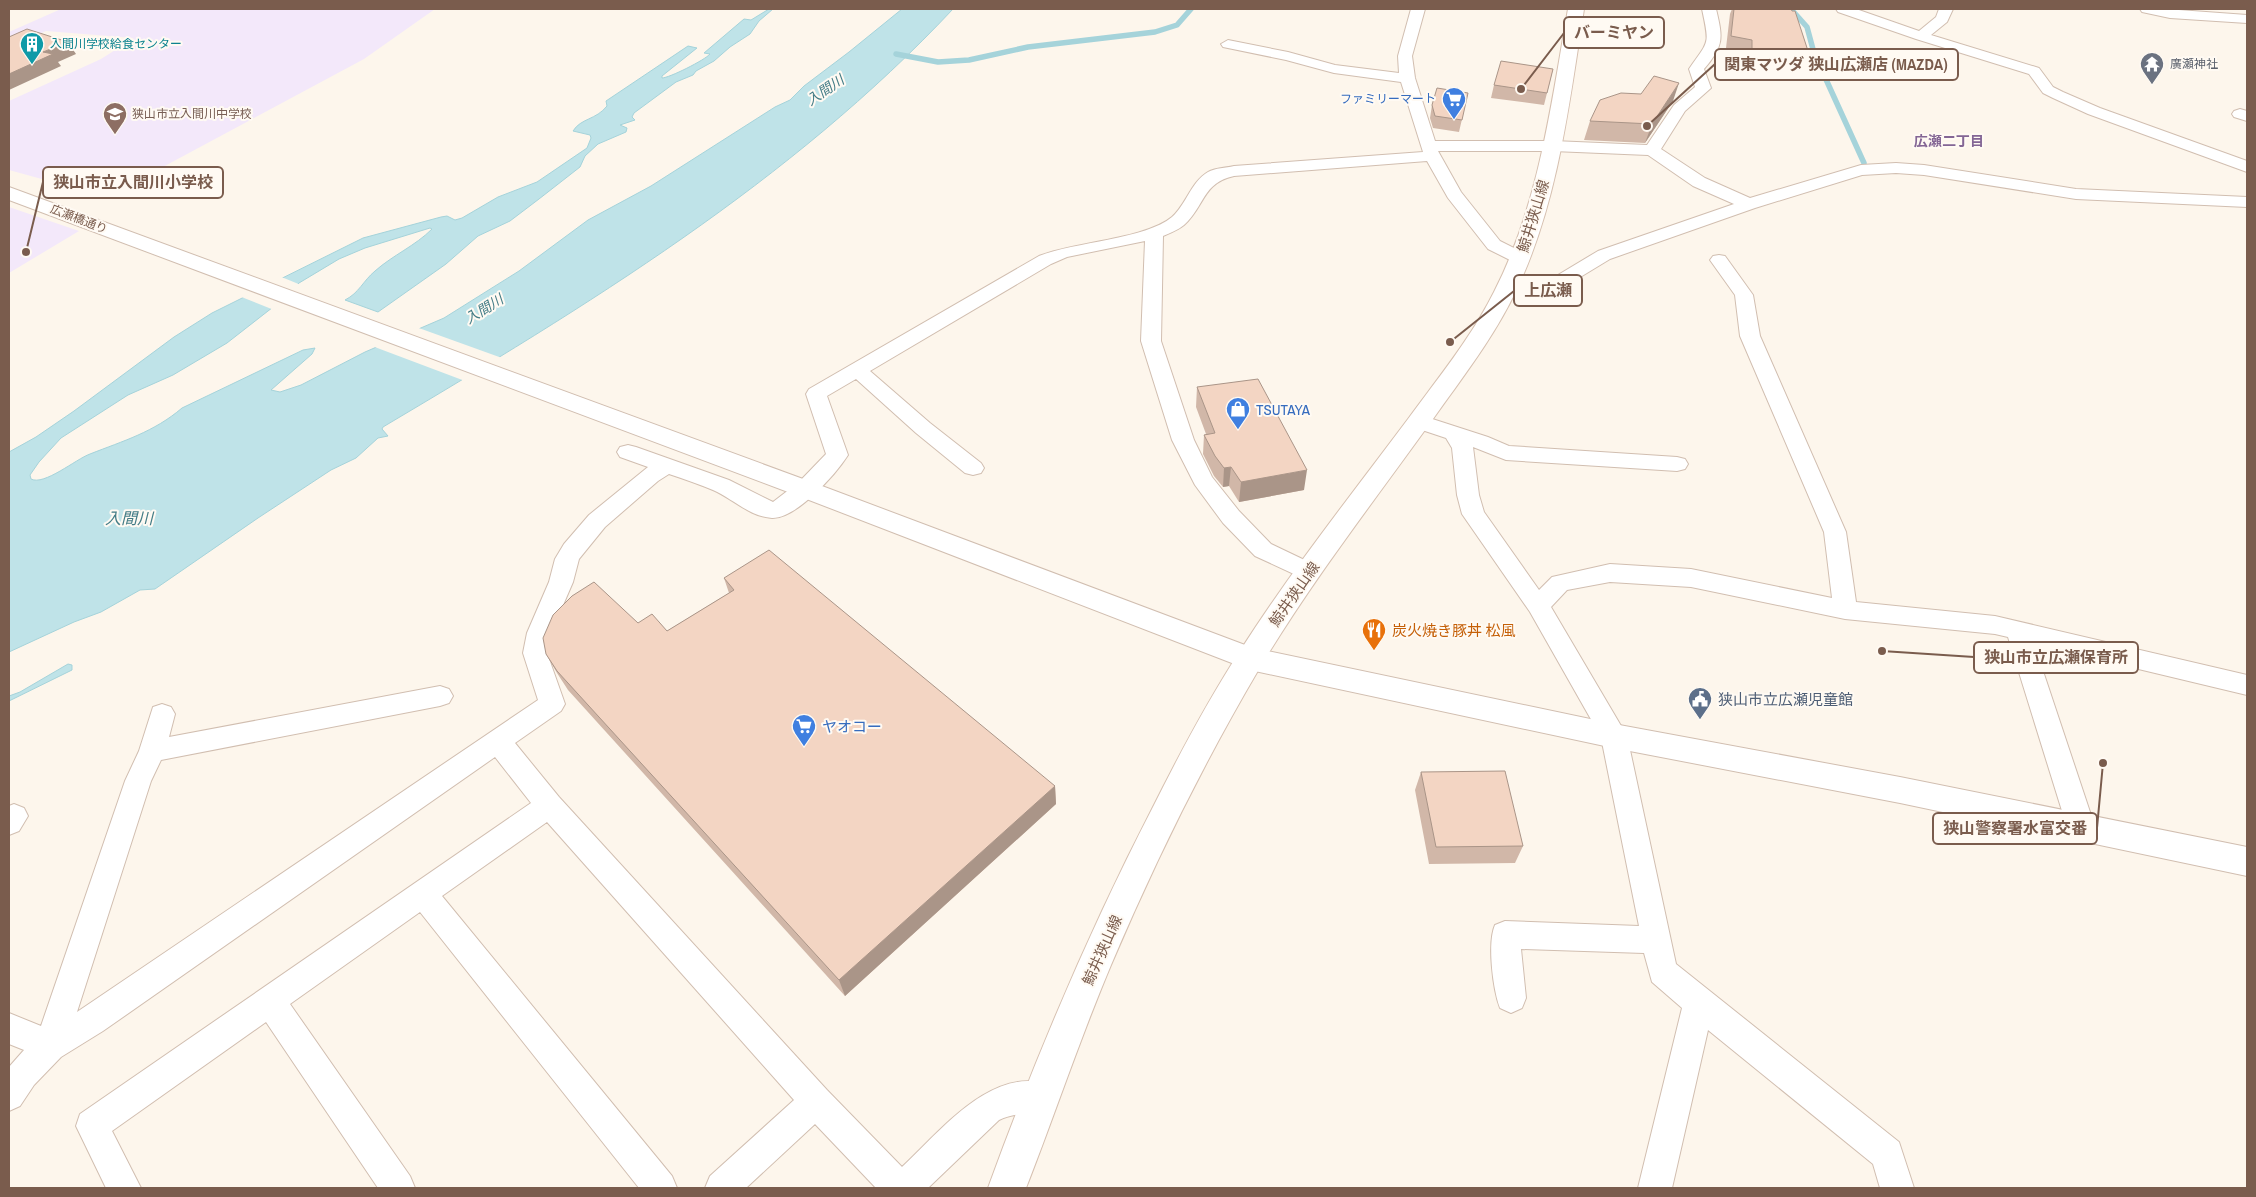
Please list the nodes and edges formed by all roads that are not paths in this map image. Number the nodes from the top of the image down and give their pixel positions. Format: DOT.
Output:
graph roads {
  1 [pos="1418,9"];
  2 [pos="1576,9"];
  3 [pos="1709,9"];
  4 [pos="1843,9"];
  5 [pos="1946,9"];
  6 [pos="2147,9"];
  7 [pos="2247,20"];
  8 [pos="1920,36"];
  9 [pos="1228,44"];
  10 [pos="1408,78"];
  11 [pos="1552,146"];
  12 [pos="1652,150"];
  13 [pos="1431,151"];
  14 [pos="2247,167"];
  15 [pos="9,193"];
  16 [pos="2247,202"];
  17 [pos="1748,204"];
  18 [pos="1154,234"];
  19 [pos="1520,258"];
  20 [pos="1719,260"];
  21 [pos="1505,292"];
  22 [pos="857,370"];
  23 [pos="1420,422"];
  24 [pos="1453,433"];
  25 [pos="628,452"];
  26 [pos="1677,464"];
  27 [pos="667,466"];
  28 [pos="973,468"];
  29 [pos="805,489"];
  30 [pos="1309,572"];
  31 [pos="1538,606"];
  32 [pos="1845,610"];
  33 [pos="2018,630"];
  34 [pos="1250,659"];
  35 [pos="2247,685"];
  36 [pos="440,696"];
  37 [pos="162,714"];
  38 [pos="1614,736"];
  39 [pos="498,742"];
  40 [pos="152,751"];
  41 [pos="549,805"];
  42 [pos="2081,827"];
  43 [pos="2247,862"];
  44 [pos="423,894"];
  45 [pos="1657,940"];
  46 [pos="1511,998"];
  47 [pos="270,1002"];
  48 [pos="1699,1003"];
  49 [pos="9,1028"];
  50 [pos="50,1046"];
  51 [pos="9,1095"];
  52 [pos="1041,1097"];
  53 [pos="816,1101"];
  54 [pos="124,1188"];
  55 [pos="398,1188"];
  56 [pos="660,1188"];
  57 [pos="722,1188"];
  58 [pos="899,1188"];
  59 [pos="904,1188"];
  60 [pos="1007,1188"];
  61 [pos="1655,1188"];
  62 [pos="1897,1188"];
  1 -- 10 [label="street"];
  2 -- 11 [label="street, 鯨井狭山線"];
  3 -- 12 [label="street"];
  4 -- 8 [label="street"];
  5 -- 8 [label="street"];
  6 -- 7 [label="street"];
  8 -- 14 [label="street"];
  9 -- 10 [label="street"];
  10 -- 13 [label="street"];
  11 -- 12 [label="street"];
  11 -- 13 [label="street"];
  11 -- 19 [label="street, 鯨井狭山線"];
  12 -- 17 [label="street"];
  13 -- 18 [label="street"];
  13 -- 19 [label="street"];
  15 -- 29 [label="street, 広瀬橋通り"];
  16 -- 17 [label="street"];
  17 -- 21 [label="street"];
  18 -- 22 [label="street"];
  18 -- 30 [label="street"];
  19 -- 21 [label="street, 鯨井狭山線"];
  20 -- 32 [label="street"];
  21 -- 23 [label="street, 鯨井狭山線"];
  22 -- 28 [label="street"];
  22 -- 29 [label="street"];
  23 -- 24 [label="street"];
  23 -- 30 [label="street, 鯨井狭山線"];
  24 -- 26 [label="street"];
  24 -- 31 [label="street"];
  25 -- 27 [label="street"];
  27 -- 29 [label="street"];
  27 -- 39 [label="street"];
  29 -- 34 [label="street, 広瀬橋通り"];
  30 -- 34 [label="street, 鯨井狭山線"];
  31 -- 32 [label="street"];
  31 -- 38 [label="street"];
  32 -- 33 [label="street"];
  33 -- 35 [label="street"];
  33 -- 42 [label="street"];
  34 -- 38 [label="street, 広瀬橋通り"];
  34 -- 52 [label="street, 鯨井狭山線"];
  36 -- 40 [label="street"];
  37 -- 40 [label="street"];
  38 -- 42 [label="street, 広瀬橋通り"];
  38 -- 45 [label="street"];
  39 -- 41 [label="street"];
  39 -- 50 [label="street"];
  40 -- 50 [label="street"];
  41 -- 44 [label="street"];
  41 -- 53 [label="street"];
  42 -- 43 [label="street, 広瀬橋通り"];
  44 -- 47 [label="street"];
  44 -- 56 [label="street"];
  45 -- 46 [label="street"];
  45 -- 48 [label="street"];
  47 -- 54 [label="street"];
  47 -- 55 [label="street"];
  48 -- 61 [label="street"];
  48 -- 62 [label="street"];
  49 -- 50 [label="street"];
  50 -- 51 [label="street"];
  52 -- 59 [label="street"];
  52 -- 60 [label="street, 鯨井狭山線"];
  53 -- 57 [label="street"];
  53 -- 58 [label="street"];
}
